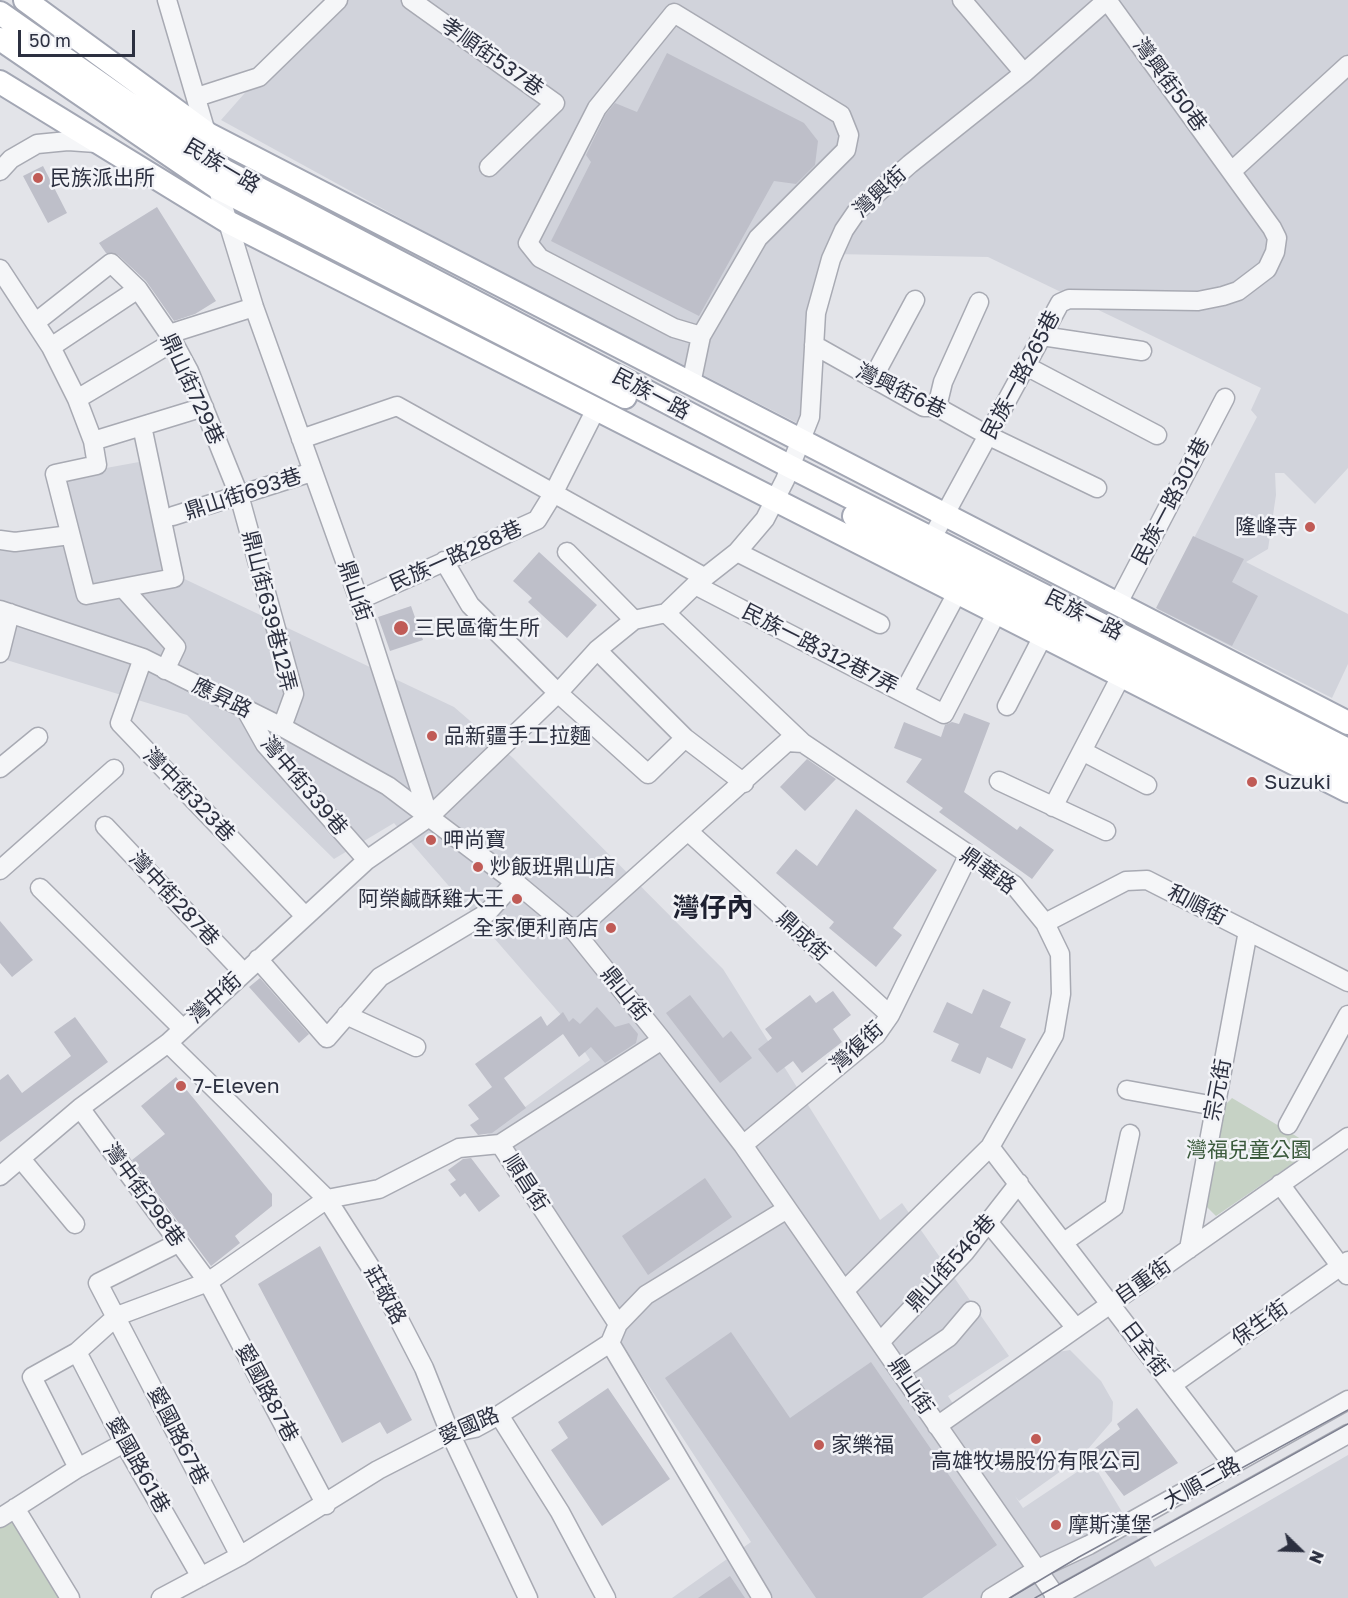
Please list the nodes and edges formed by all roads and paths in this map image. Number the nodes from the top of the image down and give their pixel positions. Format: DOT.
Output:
graph roads {
  1 [pos="25,0"];
  2 [pos="167,0"];
  3 [pos="338,0"];
  4 [pos="411,0"];
  5 [pos="962,0"];
  6 [pos="1107,0"];
  7 [pos="0,13"];
  8 [pos="0,39"];
  9 [pos="1348,65"];
  10 [pos="1024,73"];
  11 [pos="0,82"];
  12 [pos="197,98"];
  13 [pos="208,134"];
  14 [pos="96,143"];
  15 [pos="209,162"];
  16 [pos="489,167"];
  17 [pos="1233,170"];
  18 [pos="0,171"];
  19 [pos="218,188"];
  20 [pos="228,222"];
  21 [pos="0,269"];
  22 [pos="138,289"];
  23 [pos="915,300"];
  24 [pos="1198,301"];
  25 [pos="980,302"];
  26 [pos="254,307"];
  27 [pos="36,322"];
  28 [pos="701,336"];
  29 [pos="1042,336"];
  30 [pos="171,338"];
  31 [pos="814,345"];
  32 [pos="51,347"];
  33 [pos="1142,351"];
  34 [pos="1026,366"];
  35 [pos="873,378"];
  36 [pos="692,384"];
  37 [pos="1225,398"];
  38 [pos="77,399"];
  39 [pos="204,407"];
  40 [pos="937,407"];
  41 [pos="596,409"];
  42 [pos="142,426"];
  43 [pos="1157,435"];
  44 [pos="989,436"];
  45 [pos="301,439"];
  46 [pos="800,440"];
  47 [pos="93,441"];
  48 [pos="312,472"];
  49 [pos="783,482"];
  50 [pos="1097,488"];
  51 [pos="553,494"];
  52 [pos="239,495"];
  53 [pos="173,516"];
  54 [pos="945,516"];
  55 [pos="70,535"];
  56 [pos="932,538"];
  57 [pos="0,540"];
  58 [pos="567,552"];
  59 [pos="737,552"];
  60 [pos="444,561"];
  61 [pos="700,581"];
  62 [pos="124,589"];
  63 [pos="957,593"];
  64 [pos="359,600"];
  65 [pos="1117,605"];
  66 [pos="5,611"];
  67 [pos="997,612"];
  68 [pos="666,613"];
  69 [pos="634,620"];
  70 [pos="880,624"];
  71 [pos="1043,636"];
  72 [pos="597,650"];
  73 [pos="0,653"];
  74 [pos="143,658"];
  75 [pos="165,670"];
  76 [pos="1121,676"];
  77 [pos="904,692"];
  78 [pos="558,693"];
  79 [pos="1008,706"];
  80 [pos="246,710"];
  81 [pos="1341,720"];
  82 [pos="282,727"];
  83 [pos="38,737"];
  84 [pos="685,738"];
  85 [pos="803,743"];
  86 [pos="1348,750"];
  87 [pos="1082,751"];
  88 [pos="1316,755"];
  89 [pos="0,768"];
  90 [pos="114,769"];
  91 [pos="1348,772"];
  92 [pos="999,781"];
  93 [pos="744,783"];
  94 [pos="1147,785"];
  95 [pos="1348,791"];
  96 [pos="1053,807"];
  97 [pos="429,817"];
  98 [pos="105,826"];
  99 [pos="1106,831"];
  100 [pos="689,832"];
  101 [pos="968,856"];
  102 [pos="367,860"];
  103 [pos="0,870"];
  104 [pos="515,882"];
  105 [pos="40,888"];
  106 [pos="305,916"];
  107 [pos="1045,923"];
  108 [pos="1248,931"];
  109 [pos="575,932"];
  110 [pos="258,959"];
  111 [pos="243,972"];
  112 [pos="1347,978"];
  113 [pos="346,1015"];
  114 [pos="890,1015"];
  115 [pos="1348,1015"];
  116 [pos="182,1028"];
  117 [pos="662,1040"];
  118 [pos="168,1043"];
  119 [pos="416,1047"];
  120 [pos="1127,1090"];
  121 [pos="1215,1106"];
  122 [pos="80,1108"];
  123 [pos="1288,1125"];
  124 [pos="1130,1134"];
  125 [pos="1348,1137"];
  126 [pos="500,1144"];
  127 [pos="743,1145"];
  128 [pos="990,1147"];
  129 [pos="21,1159"];
  130 [pos="0,1176"];
  131 [pos="1019,1183"];
  132 [pos="1280,1184"];
  133 [pos="327,1199"];
  134 [pos="787,1209"];
  135 [pos="988,1222"];
  136 [pos="75,1224"];
  137 [pos="1064,1242"];
  138 [pos="178,1243"];
  139 [pos="1189,1249"];
  140 [pos="1346,1268"];
  141 [pos="208,1282"];
  142 [pos="845,1290"];
  143 [pos="1110,1304"];
  144 [pos="971,1311"];
  145 [pos="117,1316"];
  146 [pos="618,1324"];
  147 [pos="1076,1328"];
  148 [pos="881,1341"];
  149 [pos="610,1343"];
  150 [pos="77,1353"];
  151 [pos="901,1370"];
  152 [pos="1172,1385"];
  153 [pos="1348,1400"];
  154 [pos="499,1415"];
  155 [pos="937,1426"];
  156 [pos="450,1433"];
  157 [pos="1348,1434"];
  158 [pos="124,1443"];
  159 [pos="1234,1466"];
  160 [pos="78,1468"];
  161 [pos="326,1504"];
  162 [pos="8,1513"];
  163 [pos="240,1556"];
  164 [pos="1036,1570"];
  165 [pos="201,1576"];
  166 [pos="70,1598"];
  167 [pos="161,1598"];
  168 [pos="528,1598"];
  169 [pos="606,1598"];
  170 [pos="762,1598"];
  171 [pos="991,1598"];
  172 [pos="1055,1598"];
  1 -- 13 [label="main road, 民族一路"];
  2 -- 12 [label="street, 鼎山街"];
  3 -- 12 [label="street"];
  4 -- 16 [label="street, 孝順街537巷"];
  5 -- 10 [label="street"];
  6 -- 10 [label="street, 灣興街"];
  6 -- 17 [label="street, 灣興街50巷"];
  7 -- 15 [label="main road, 民族一路"];
  8 -- 19 [label="main road, 民族一路"];
  9 -- 17 [label="street"];
  10 -- 31 [label="street, 灣興街"];
  11 -- 14 [label="main road, 民族一路"];
  12 -- 13 [label="street, 鼎山街"];
  13 -- 15 [label="street, 鼎山街"];
  13 -- 36 [label="main road, 民族一路"];
  14 -- 18 [label="street, 民族一路"];
  14 -- 20 [label="main road, 民族一路"];
  15 -- 19 [label="street, 鼎山街"];
  15 -- 49 [label="main road, 民族一路"];
  17 -- 24 [label="street, 灣興街50巷"];
  19 -- 20 [label="street, 鼎山街"];
  19 -- 49 [label="main road, 民族一路"];
  20 -- 26 [label="street, 鼎山街"];
  20 -- 41 [label="main road, 民族一路"];
  21 -- 27 [label="street"];
  22 -- 27 [label="street, 鼎山街729巷"];
  22 -- 30 [label="street, 鼎山街729巷"];
  22 -- 32 [label="street"];
  23 -- 35 [label="street"];
  24 -- 29 [label="street, 民族一路265巷"];
  25 -- 40 [label="street"];
  26 -- 30 [label="street"];
  26 -- 45 [label="street, 鼎山街"];
  27 -- 32 [label="street"];
  28 -- 28 [label="street"];
  28 -- 36 [label="street"];
  29 -- 33 [label="street"];
  29 -- 34 [label="street, 民族一路265巷"];
  30 -- 38 [label="street"];
  30 -- 39 [label="street, 鼎山街729巷"];
  31 -- 35 [label="street, 灣興街6巷"];
  31 -- 46 [label="street, 灣興街"];
  32 -- 38 [label="street"];
  34 -- 43 [label="street"];
  34 -- 44 [label="street, 民族一路265巷"];
  35 -- 40 [label="street, 灣興街6巷"];
  36 -- 46 [label="main road, 民族一路"];
  37 -- 65 [label="street, 民族一路301巷"];
  38 -- 47 [label="street"];
  39 -- 42 [label="street"];
  39 -- 52 [label="street, 鼎山街729巷"];
  40 -- 44 [label="street, 灣興街6巷"];
  41 -- 49 [label="main road, 民族一路"];
  41 -- 51 [label="street, 民族一路288巷"];
  42 -- 47 [label="street"];
  42 -- 62 [label="street"];
  44 -- 50 [label="street, 灣興街6巷"];
  44 -- 54 [label="street, 民族一路265巷"];
  45 -- 48 [label="street, 鼎山街"];
  45 -- 51 [label="street, 民族一路312巷7弄"];
  46 -- 49 [label="street, 灣興街"];
  46 -- 54 [label="main road, 民族一路"];
  47 -- 55 [label="street"];
  48 -- 52 [label="street, 鼎山街693巷"];
  48 -- 64 [label="street, 鼎山街"];
  49 -- 56 [label="main road, 民族一路"];
  49 -- 59 [label="street, 灣興街"];
  49 -- 63 [label="main road, 民族一路"];
  49 -- 88 [label="main road, 民族一路"];
  51 -- 60 [label="street, 民族一路288巷"];
  51 -- 61 [label="street, 民族一路312巷7弄"];
  52 -- 53 [label="street, 鼎山街693巷"];
  52 -- 82 [label="street, 鼎山街639巷12弄"];
  54 -- 56 [label="street, 民族一路265巷"];
  54 -- 65 [label="main road, 民族一路"];
  55 -- 57 [label="street"];
  55 -- 62 [label="street"];
  56 -- 88 [label="main road, 民族一路"];
  58 -- 69 [label="street"];
  59 -- 61 [label="street, 灣興街"];
  59 -- 70 [label="street"];
  60 -- 64 [label="street, 民族一路288巷"];
  60 -- 78 [label="street"];
  61 -- 68 [label="street, 灣興街"];
  61 -- 77 [label="street, 民族一路312巷7弄"];
  62 -- 75 [label="street"];
  63 -- 67 [label="main road, 民族一路"];
  63 -- 77 [label="street"];
  64 -- 97 [label="street, 鼎山街"];
  65 -- 81 [label="main road, 民族一路"];
  66 -- 73 [label="street"];
  66 -- 74 [label="street, 應昇路"];
  67 -- 71 [label="main road, 民族一路"];
  67 -- 77 [label="street, 民族一路312巷7弄"];
  68 -- 69 [label="street"];
  68 -- 85 [label="street, 鼎華路"];
  69 -- 72 [label="street, 灣中街"];
  71 -- 76 [label="main road, 民族一路"];
  71 -- 79 [label="street"];
  72 -- 78 [label="street, 灣中街"];
  72 -- 84 [label="street"];
  74 -- 75 [label="street, 應昇路"];
  74 -- 106 [label="street, 灣中街323巷"];
  75 -- 80 [label="street, 應昇路"];
  76 -- 87 [label="street"];
  76 -- 88 [label="main road, 民族一路"];
  78 -- 84 [label="street"];
  78 -- 97 [label="street, 灣中街"];
  80 -- 82 [label="street, 應昇路"];
  80 -- 102 [label="street, 灣中街339巷"];
  81 -- 88 [label="main road, 民族一路"];
  82 -- 97 [label="street, 應昇路"];
  83 -- 89 [label="street"];
  84 -- 93 [label="street"];
  85 -- 93 [label="street"];
  85 -- 101 [label="street, 鼎華路"];
  86 -- 88 [label="main road, 民族一路"];
  87 -- 94 [label="street"];
  87 -- 96 [label="street"];
  88 -- 91 [label="main road, 民族一路"];
  88 -- 95 [label="main road, 民族一路"];
  90 -- 103 [label="street"];
  92 -- 96 [label="street"];
  93 -- 100 [label="street"];
  96 -- 99 [label="street"];
  97 -- 102 [label="street, 灣中街"];
  97 -- 104 [label="street, 鼎山街"];
  98 -- 111 [label="street, 灣中街287巷"];
  100 -- 109 [label="street"];
  100 -- 114 [label="street, 鼎成街"];
  101 -- 107 [label="street, 鼎華路"];
  101 -- 114 [label="street, 灣復街"];
  102 -- 106 [label="street, 灣中街"];
  104 -- 109 [label="street, 鼎山街"];
  104 -- 113 [label="street"];
  105 -- 116 [label="street"];
  106 -- 110 [label="street, 灣中街"];
  107 -- 108 [label="street, 和順街"];
  107 -- 128 [label="street, 鼎華路"];
  108 -- 112 [label="street, 和順街"];
  108 -- 121 [label="street, 宗元街"];
  109 -- 117 [label="street, 鼎山街"];
  110 -- 111 [label="street, 灣中街"];
  110 -- 113 [label="street"];
  111 -- 116 [label="street, 灣中街"];
  113 -- 119 [label="street"];
  114 -- 127 [label="street, 灣復街"];
  115 -- 123 [label="street"];
  116 -- 118 [label="street, 灣中街"];
  117 -- 126 [label="street, 順昌街"];
  117 -- 127 [label="street, 鼎山街"];
  118 -- 122 [label="street, 灣中街"];
  118 -- 133 [label="street, 莊敬路"];
  120 -- 121 [label="street"];
  121 -- 139 [label="street, 宗元街"];
  122 -- 129 [label="street, 灣中街"];
  122 -- 138 [label="street, 灣中街298巷"];
  124 -- 137 [label="street"];
  125 -- 132 [label="street, 自重街"];
  126 -- 133 [label="street"];
  126 -- 146 [label="street, 順昌街"];
  127 -- 134 [label="street, 鼎山街"];
  128 -- 131 [label="street, 日全街"];
  128 -- 142 [label="street, 鼎華路"];
  129 -- 130 [label="street, 灣中街"];
  129 -- 136 [label="street"];
  131 -- 135 [label="street, 鼎山街546巷"];
  131 -- 137 [label="street, 日全街"];
  132 -- 139 [label="street, 自重街"];
  132 -- 140 [label="street"];
  133 -- 141 [label="street"];
  133 -- 156 [label="street, 莊敬路"];
  134 -- 142 [label="street, 鼎山街"];
  134 -- 146 [label="street"];
  135 -- 147 [label="street"];
  135 -- 148 [label="street, 鼎山街546巷"];
  137 -- 143 [label="street, 日全街"];
  138 -- 141 [label="street, 灣中街298巷"];
  138 -- 145 [label="street, 愛國路67巷"];
  139 -- 143 [label="street, 自重街"];
  140 -- 152 [label="street, 保生街"];
  141 -- 145 [label="street"];
  141 -- 161 [label="street, 愛國路87巷"];
  142 -- 148 [label="street, 鼎山街"];
  143 -- 147 [label="street, 自重街"];
  143 -- 152 [label="street, 日全街"];
  144 -- 151 [label="street"];
  145 -- 150 [label="street"];
  145 -- 163 [label="street, 愛國路67巷"];
  146 -- 149 [label="street"];
  147 -- 155 [label="street, 自重街"];
  148 -- 151 [label="street, 鼎山街"];
  149 -- 154 [label="street, 愛國路"];
  149 -- 170 [label="street"];
  150 -- 158 [label="street, 愛國路61巷"];
  150 -- 160 [label="street"];
  151 -- 155 [label="street, 鼎山街"];
  152 -- 159 [label="street, 日全街"];
  153 -- 159 [label="street, 大順二路"];
  154 -- 156 [label="street, 愛國路"];
  154 -- 169 [label="street"];
  155 -- 164 [label="street, 鼎山街"];
  156 -- 161 [label="street, 愛國路"];
  156 -- 168 [label="street, 莊敬路"];
  157 -- 172 [label="street, 大順二路"];
  158 -- 160 [label="street"];
  158 -- 165 [label="street, 愛國路61巷"];
  159 -- 164 [label="street, 大順二路"];
  160 -- 162 [label="street"];
  161 -- 163 [label="street, 愛國路"];
  162 -- 166 [label="street"];
  163 -- 165 [label="street, 愛國路"];
  164 -- 171 [label="street, 大順二路"];
  164 -- 172 [label="street, 鼎山街"];
  165 -- 167 [label="street, 愛國路"];
}
